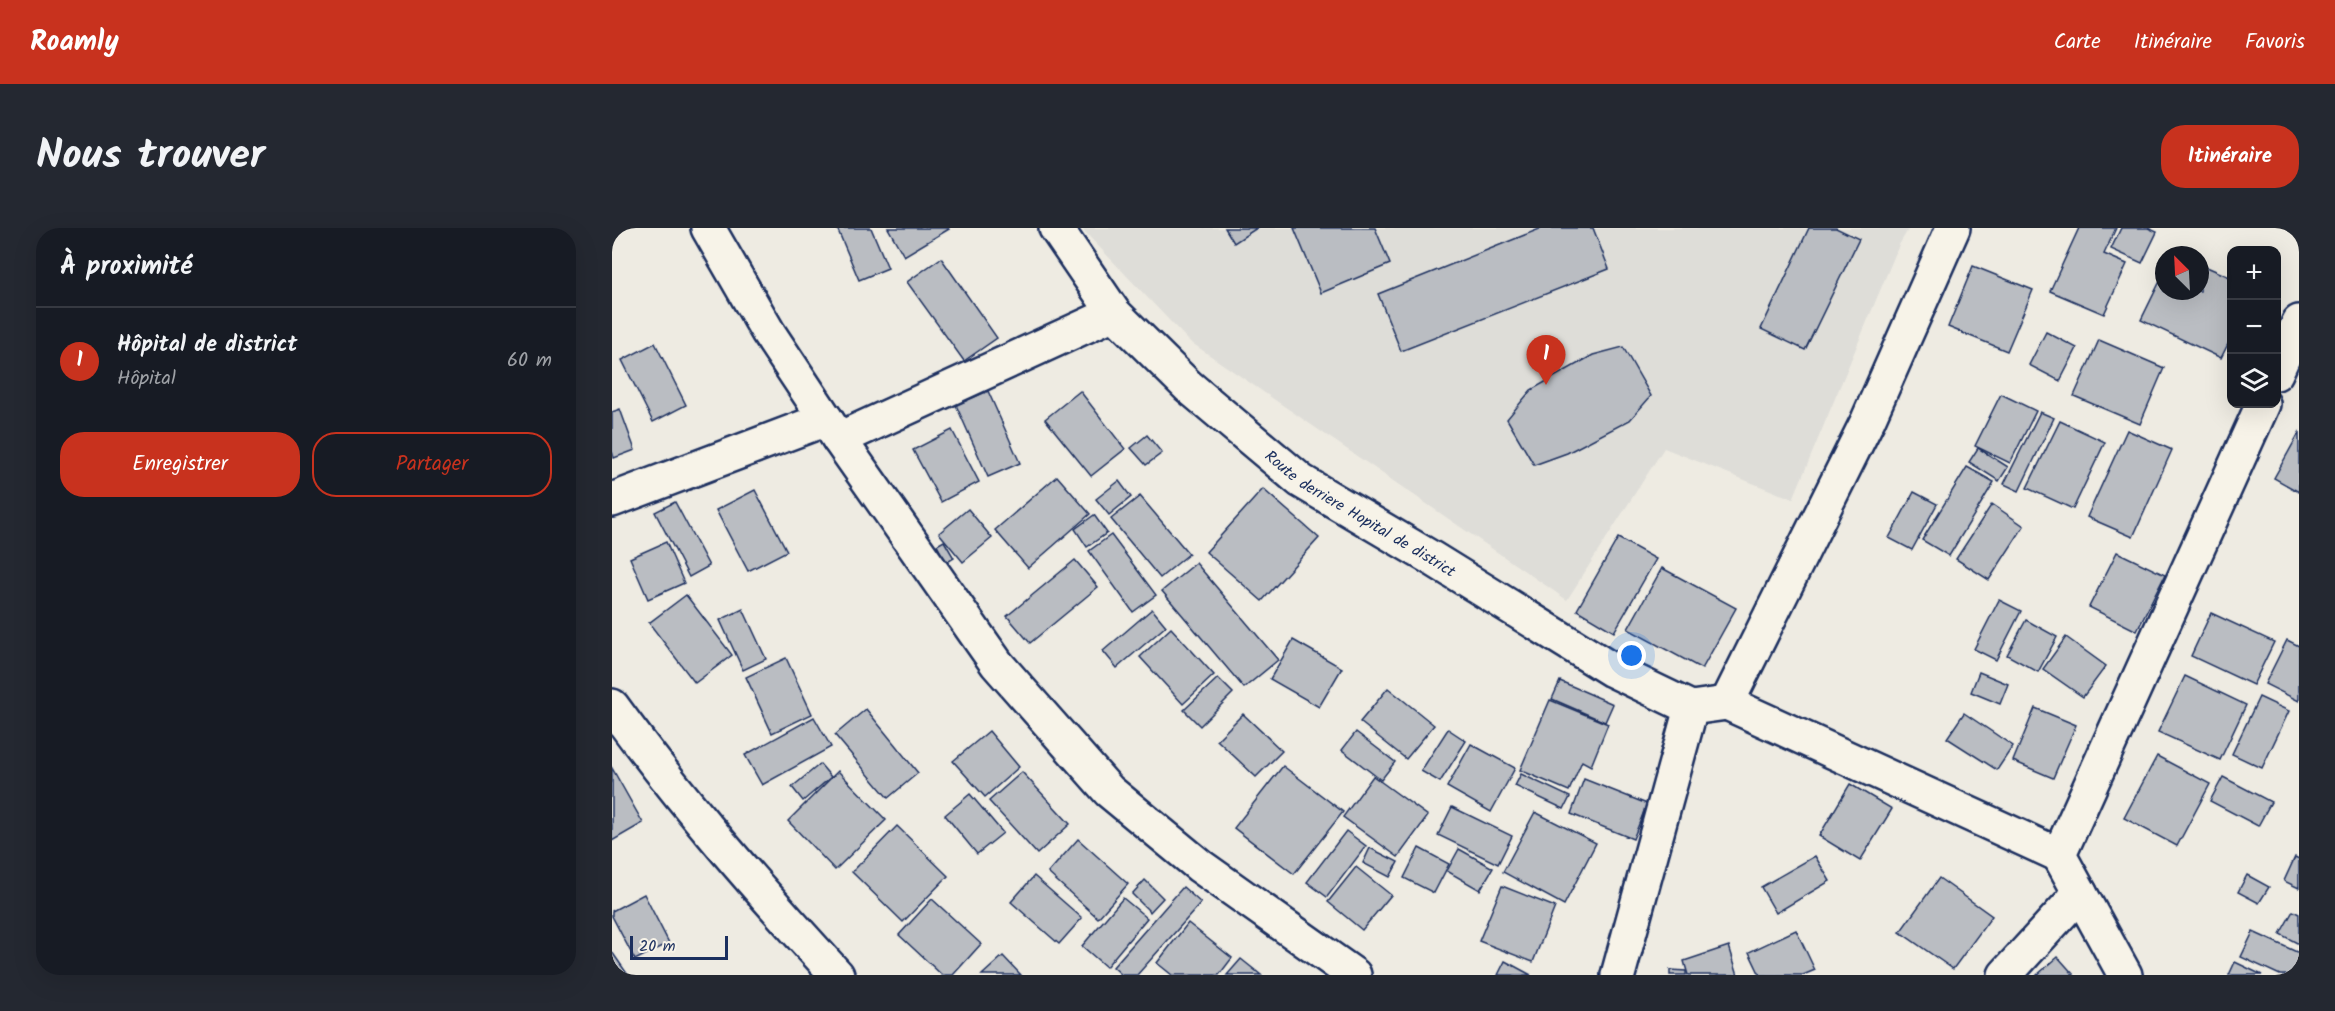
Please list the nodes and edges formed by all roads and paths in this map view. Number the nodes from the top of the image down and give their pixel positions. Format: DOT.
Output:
graph roads {
  1 [pos="708,228"];
  2 [pos="1056,228"];
  3 [pos="1953,228"];
  4 [pos="1114,313"];
  5 [pos="2297,334"];
  6 [pos="2281,365"];
  7 [pos="2261,408"];
  8 [pos="832,429"];
  9 [pos="612,500"];
  10 [pos="1727,702"];
  11 [pos="612,706"];
  12 [pos="1692,708"];
  13 [pos="2059,855"];
  14 [pos="2080,893"];
  15 [pos="837,975"];
  16 [pos="1354,975"];
  17 [pos="1618,975"];
  18 [pos="2005,975"];
  19 [pos="2125,975"];
  1 -- 8 [label="street"];
  2 -- 4 [label="street, Route derriere Hopital de district"];
  3 -- 10 [label="street"];
  4 -- 8 [label="street"];
  4 -- 12 [label="street, Route derriere Hopital de district"];
  5 -- 6 [label="street"];
  7 -- 13 [label="street"];
  8 -- 9 [label="street"];
  8 -- 16 [label="street"];
  10 -- 12 [label="street"];
  10 -- 13 [label="street"];
  11 -- 15 [label="street"];
  12 -- 17 [label="street"];
  13 -- 14 [label="street"];
  14 -- 18 [label="street"];
  14 -- 19 [label="street"];
}
